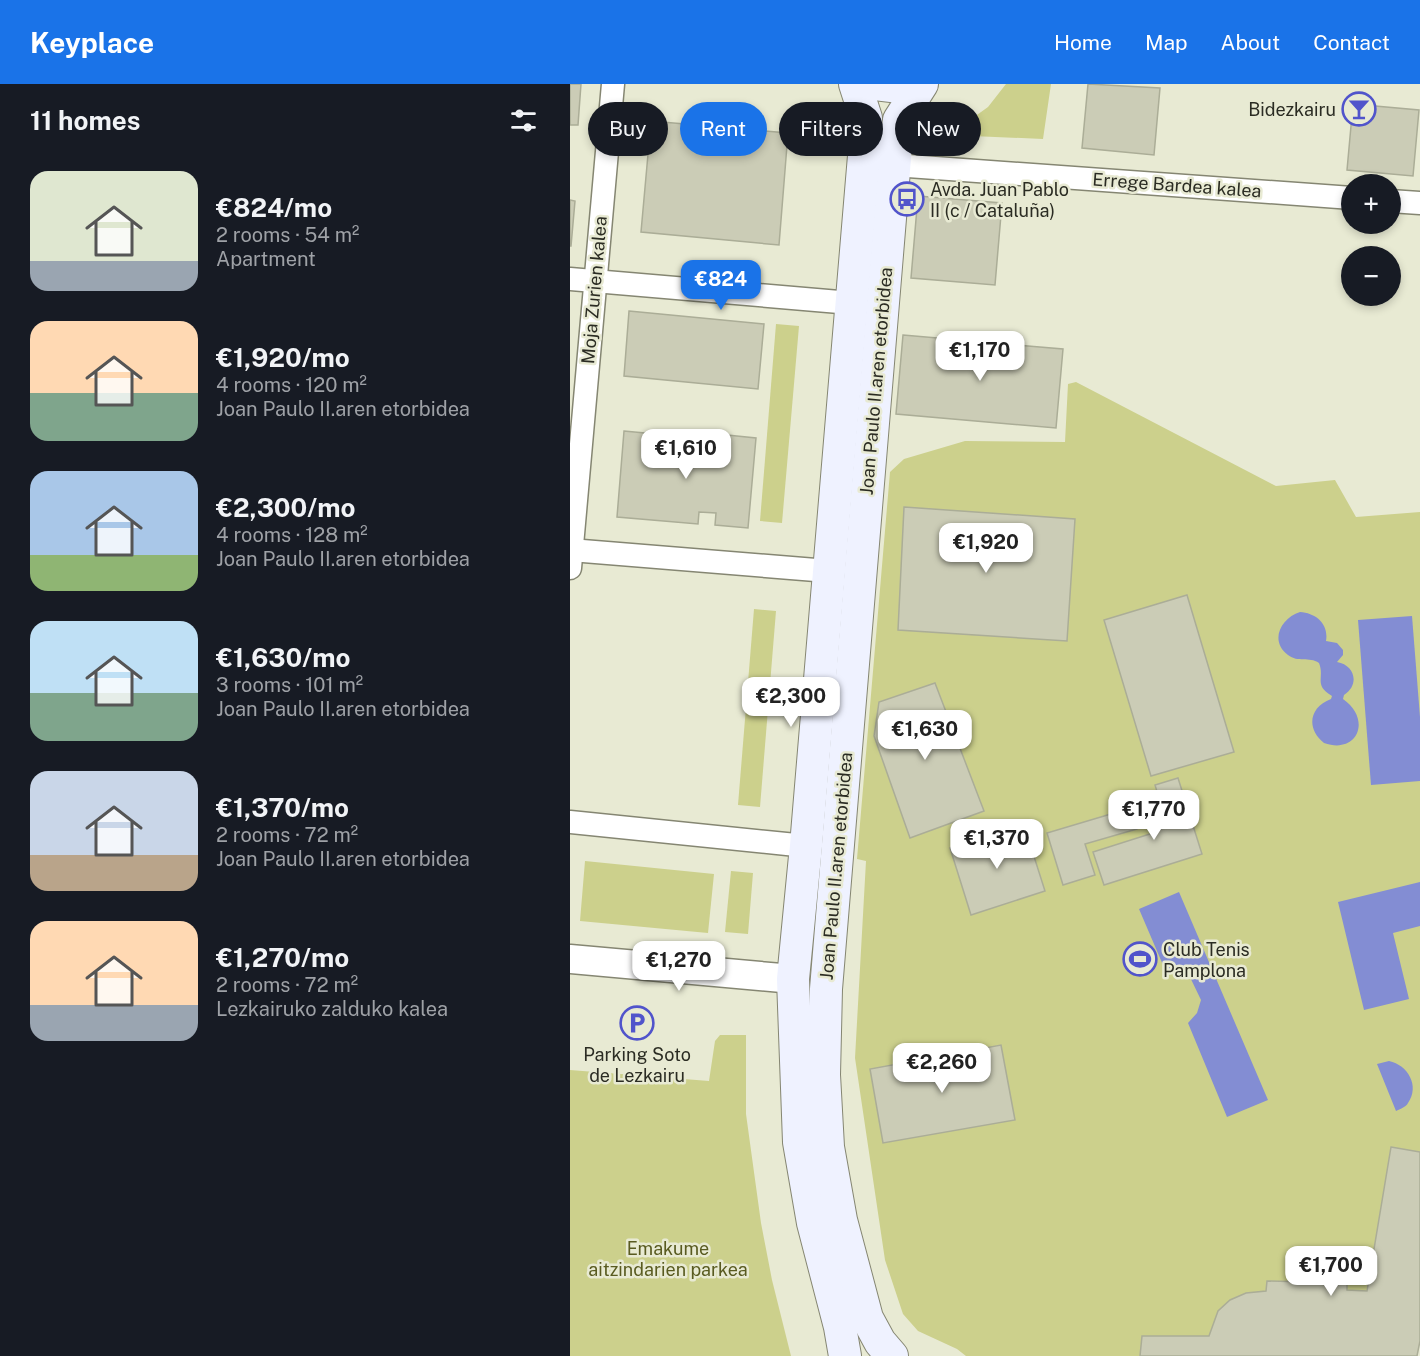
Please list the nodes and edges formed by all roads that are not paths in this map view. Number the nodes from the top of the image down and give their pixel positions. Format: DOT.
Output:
graph roads {
  1 [pos="613,84"];
  2 [pos="855,84"];
  3 [pos="875,84"];
  4 [pos="911,84"];
  5 [pos="922,84"];
  6 [pos="894,165"];
  7 [pos="1341,197"];
  8 [pos="1401,202"];
  9 [pos="1420,204"];
  10 [pos="570,279"];
  11 [pos="595,280"];
  12 [pos="851,303"];
  13 [pos="570,556"];
  14 [pos="828,571"];
  15 [pos="570,822"];
  16 [pos="806,846"];
  17 [pos="570,960"];
  18 [pos="793,979"];
  19 [pos="845,1356"];
  20 [pos="892,1356"];
  1 -- 11 [label="street, Moja Zurien kalea"];
  2 -- 12 [label="main road, Joan Paulo II.aren etorbidea"];
  3 -- 4 [label="main road"];
  5 -- 6 [label="main road, Joan Paulo II.aren etorbidea"];
  6 -- 7 [label="street, Errege Bardea kalea"];
  6 -- 20 [label="main road, Joan Paulo II.aren etorbidea"];
  8 -- 9 [label="street"];
  10 -- 11 [label="street"];
  11 -- 12 [label="street"];
  11 -- 13 [label="street, Moja Zurien kalea"];
  12 -- 14 [label="main road, Joan Paulo II.aren etorbidea"];
  13 -- 14 [label="street"];
  14 -- 16 [label="main road, Joan Paulo II.aren etorbidea"];
  15 -- 16 [label="street"];
  16 -- 18 [label="main road, Joan Paulo II.aren etorbidea"];
  17 -- 18 [label="street"];
  18 -- 19 [label="main road, Joan Paulo II.aren etorbidea"];
}
